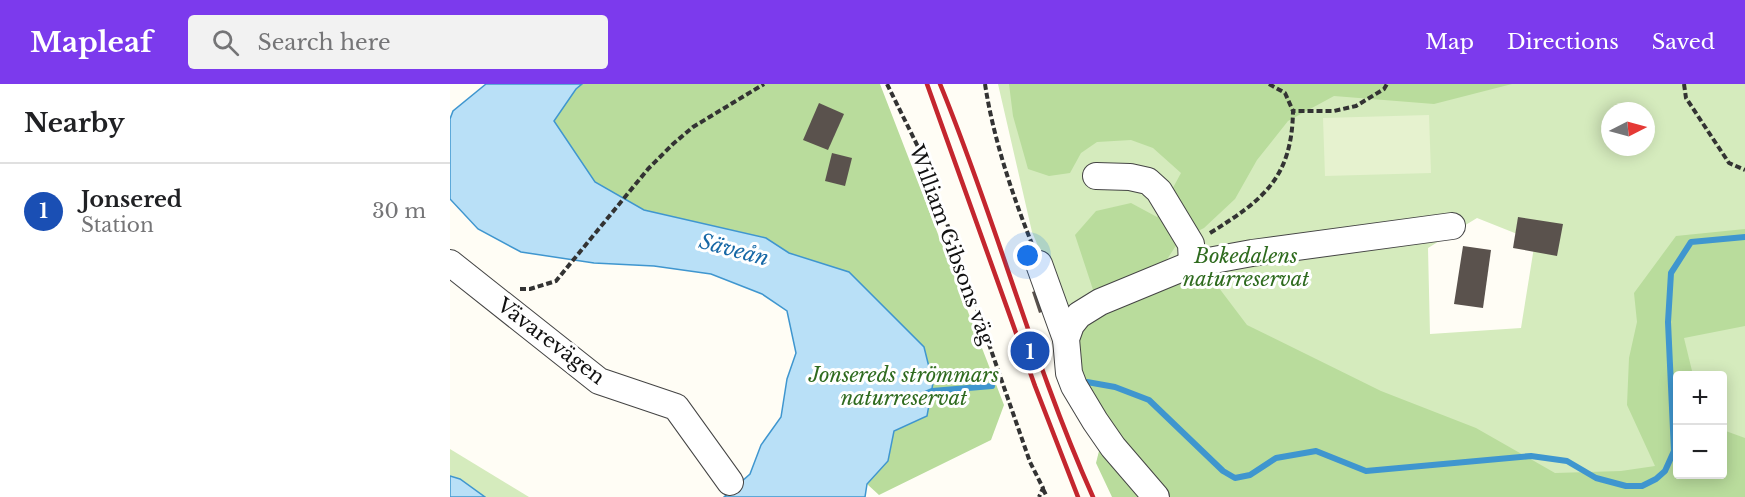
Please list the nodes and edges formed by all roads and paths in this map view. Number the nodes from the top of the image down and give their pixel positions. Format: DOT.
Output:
graph roads {
  1 [pos="764,84"];
  2 [pos="887,84"];
  3 [pos="985,84"];
  4 [pos="1269,84"];
  5 [pos="1387,84"];
  6 [pos="1684,84"];
  7 [pos="1293,111"];
  8 [pos="1745,170"];
  9 [pos="1096,176"];
  10 [pos="1452,226"];
  11 [pos="1191,254"];
  12 [pos="450,263"];
  13 [pos="1039,264"];
  14 [pos="556,281"];
  15 [pos="1066,339"];
  16 [pos="730,482"];
  17 [pos="1043,488"];
  18 [pos="1039,497"];
  19 [pos="1047,497"];
  20 [pos="1156,497"];
  1 -- 14 [label="path"];
  2 -- 17 [label="path, William Gibsons väg"];
  3 -- 13 [label="path"];
  4 -- 7 [label="path"];
  5 -- 7 [label="path"];
  6 -- 8 [label="path"];
  7 -- 11 [label="path"];
  9 -- 11 [label="street"];
  10 -- 11 [label="street"];
  11 -- 15 [label="street"];
  12 -- 16 [label="street, Vävarevägen"];
  13 -- 15 [label="street"];
  15 -- 20 [label="street"];
  17 -- 18 [label="path"];
  17 -- 19 [label="path, William Gibsons väg"];
}
